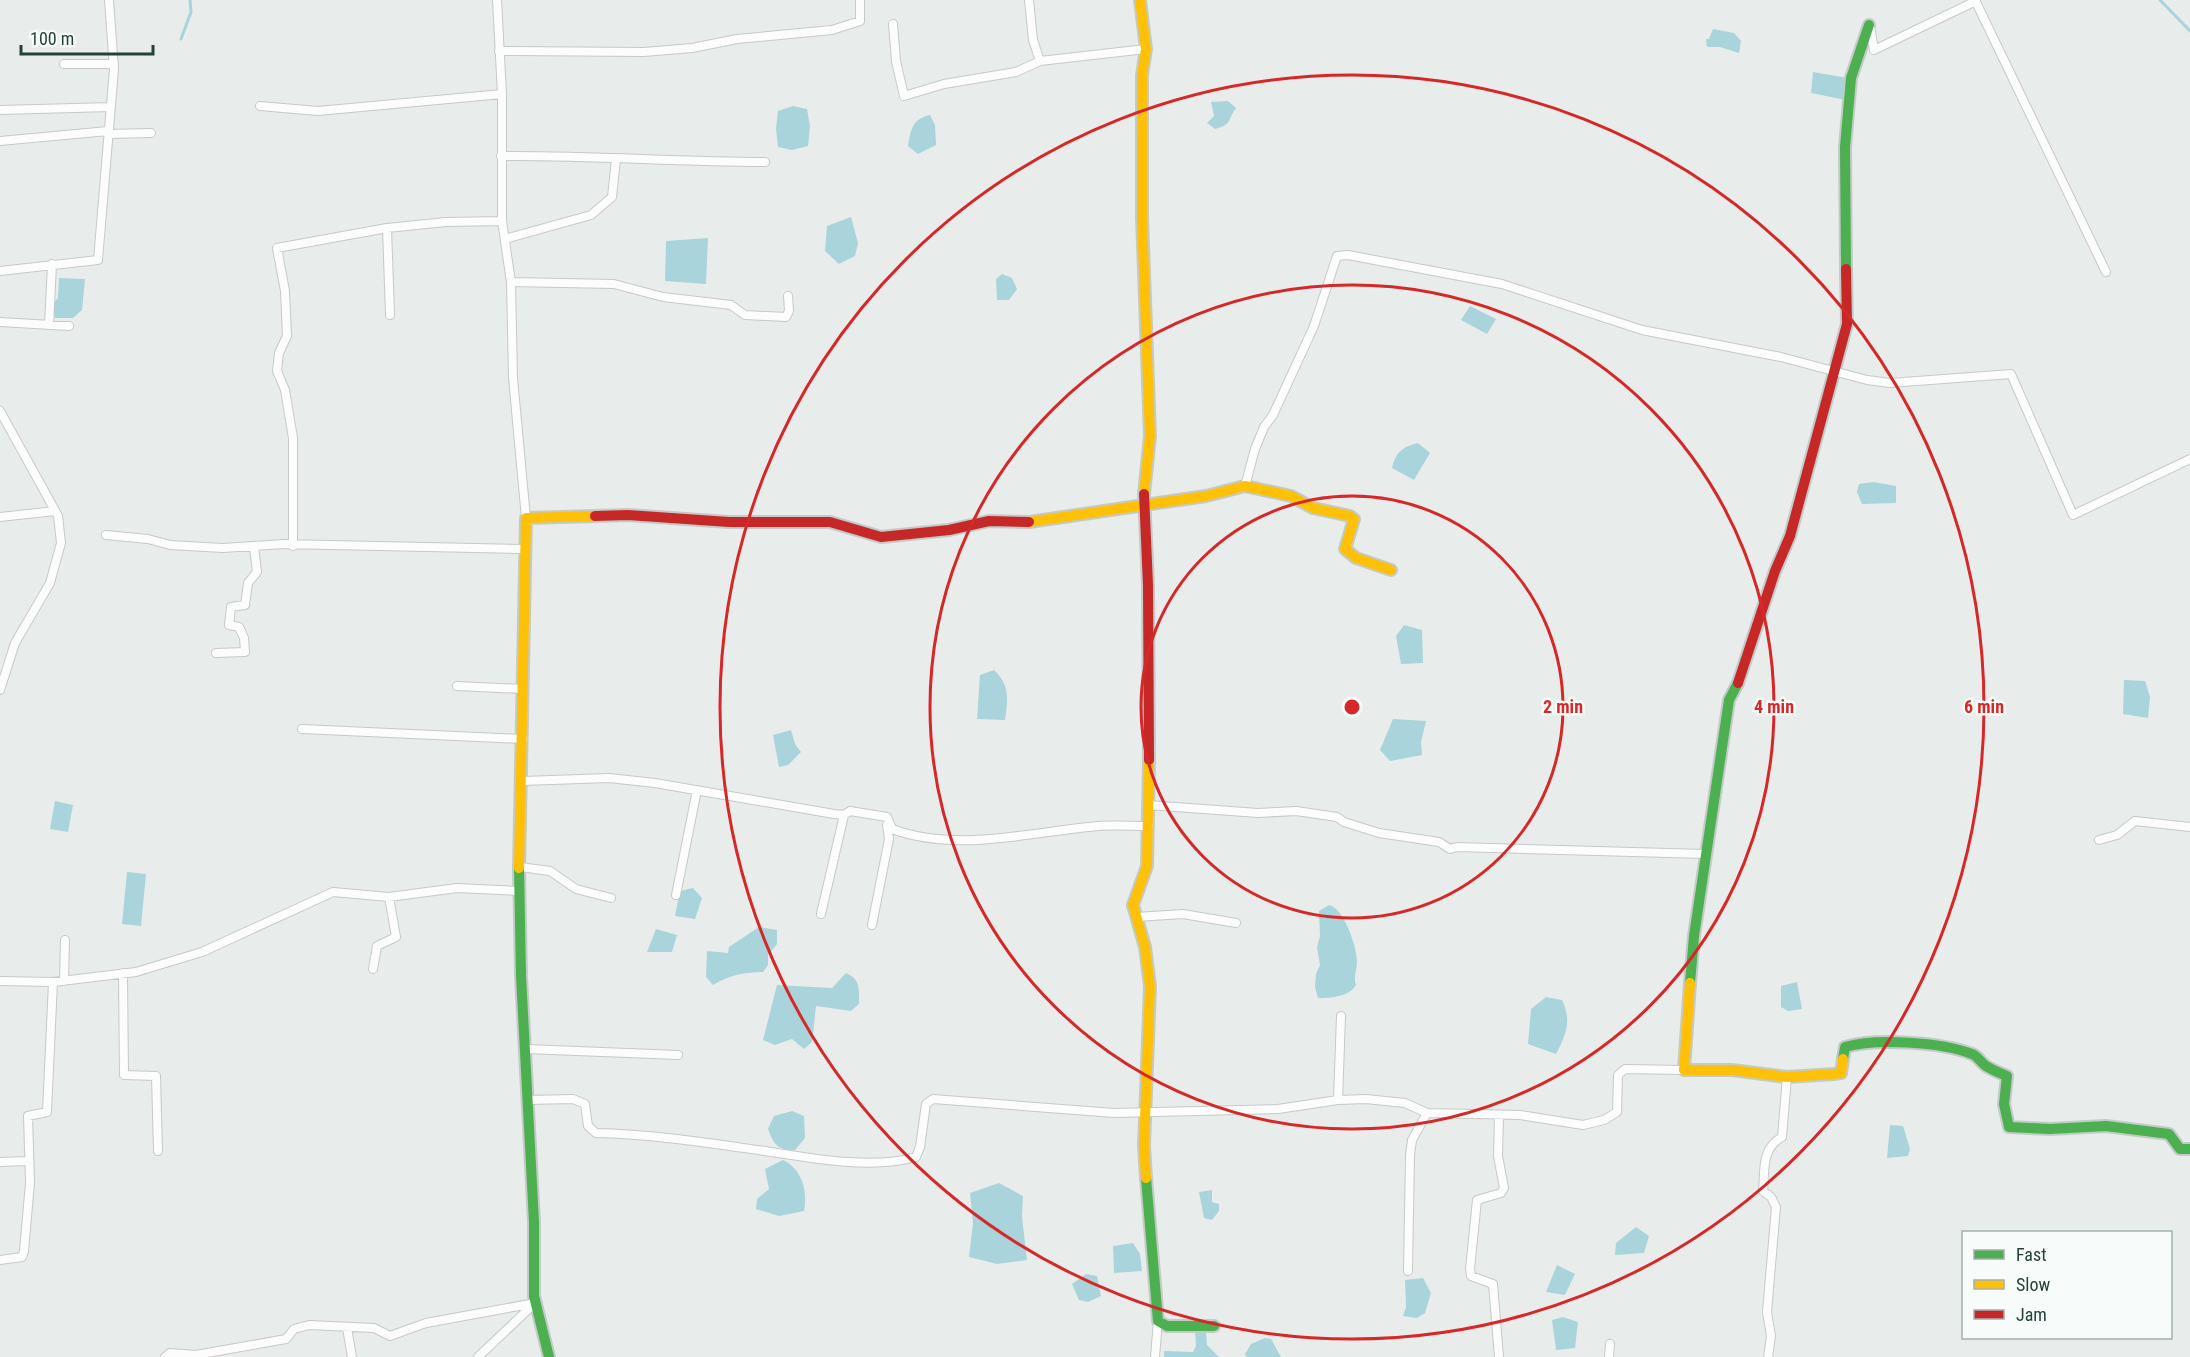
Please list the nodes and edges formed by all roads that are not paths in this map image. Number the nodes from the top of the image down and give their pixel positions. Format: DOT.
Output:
graph roads {
  1 [pos="109,0"];
  2 [pos="497,0"];
  3 [pos="861,0"];
  4 [pos="1029,0"];
  5 [pos="1140,0"];
  6 [pos="1976,1"];
  7 [pos="893,24"];
  8 [pos="1869,25"];
  9 [pos="1146,49"];
  10 [pos="499,51"];
  11 [pos="1040,61"];
  12 [pos="114,63"];
  13 [pos="64,64"];
  14 [pos="502,94"];
  15 [pos="260,106"];
  16 [pos="111,107"];
  17 [pos="0,110"];
  18 [pos="108,133"];
  19 [pos="151,133"];
  20 [pos="0,141"];
  21 [pos="501,156"];
  22 [pos="616,159"];
  23 [pos="765,162"];
  24 [pos="502,221"];
  25 [pos="387,228"];
  26 [pos="505,239"];
  27 [pos="52,264"];
  28 [pos="0,271"];
  29 [pos="2106,272"];
  30 [pos="511,282"];
  31 [pos="788,297"];
  32 [pos="390,315"];
  33 [pos="0,322"];
  34 [pos="49,325"];
  35 [pos="69,326"];
  36 [pos="1834,373"];
  37 [pos="0,411"];
  38 [pos="2190,459"];
  39 [pos="1245,486"];
  40 [pos="1143,506"];
  41 [pos="55,511"];
  42 [pos="0,517"];
  43 [pos="526,518"];
  44 [pos="106,535"];
  45 [pos="293,546"];
  46 [pos="254,548"];
  47 [pos="525,549"];
  48 [pos="1391,570"];
  49 [pos="216,653"];
  50 [pos="457,686"];
  51 [pos="523,689"];
  52 [pos="0,690"];
  53 [pos="302,729"];
  54 [pos="523,739"];
  55 [pos="523,782"];
  56 [pos="697,790"];
  57 [pos="1148,805"];
  58 [pos="844,815"];
  59 [pos="887,817"];
  60 [pos="1149,826"];
  61 [pos="2190,827"];
  62 [pos="2100,840"];
  63 [pos="1705,854"];
  64 [pos="520,867"];
  65 [pos="519,891"];
  66 [pos="676,895"];
  67 [pos="389,897"];
  68 [pos="610,898"];
  69 [pos="820,915"];
  70 [pos="1136,917"];
  71 [pos="1236,923"];
  72 [pos="872,925"];
  73 [pos="65,940"];
  74 [pos="373,969"];
  75 [pos="123,973"];
  76 [pos="0,981"];
  77 [pos="64,981"];
  78 [pos="53,982"];
  79 [pos="1341,1016"];
  80 [pos="526,1049"];
  81 [pos="678,1055"];
  82 [pos="1684,1070"];
  83 [pos="1787,1077"];
  84 [pos="528,1100"];
  85 [pos="1338,1100"];
  86 [pos="1144,1111"];
  87 [pos="1427,1113"];
  88 [pos="1499,1116"];
  89 [pos="2190,1149"];
  90 [pos="158,1151"];
  91 [pos="28,1161"];
  92 [pos="0,1162"];
  93 [pos="0,1260"];
  94 [pos="1408,1271"];
  95 [pos="536,1303"];
  96 [pos="1158,1321"];
  97 [pos="1214,1326"];
  98 [pos="347,1328"];
  99 [pos="1610,1344"];
  100 [pos="165,1357"];
  101 [pos="352,1357"];
  102 [pos="478,1357"];
  103 [pos="549,1357"];
  104 [pos="1155,1357"];
  105 [pos="1499,1357"];
  106 [pos="1609,1357"];
  107 [pos="1768,1357"];
  1 -- 12 [label="street"];
  2 -- 10 [label="street"];
  3 -- 10 [label="street"];
  4 -- 11 [label="street"];
  5 -- 9 [label="street"];
  6 -- 8 [label="street"];
  6 -- 29 [label="street"];
  7 -- 11 [label="street"];
  8 -- 36 [label="street"];
  9 -- 11 [label="street"];
  9 -- 40 [label="street"];
  10 -- 14 [label="street"];
  12 -- 13 [label="street"];
  12 -- 16 [label="street"];
  14 -- 15 [label="street"];
  14 -- 21 [label="street"];
  16 -- 17 [label="street"];
  16 -- 18 [label="street"];
  18 -- 19 [label="street"];
  18 -- 20 [label="street"];
  18 -- 27 [label="street"];
  21 -- 22 [label="street"];
  21 -- 24 [label="street"];
  22 -- 23 [label="street"];
  22 -- 26 [label="street"];
  24 -- 25 [label="street"];
  24 -- 26 [label="street"];
  25 -- 32 [label="street"];
  25 -- 45 [label="street"];
  26 -- 30 [label="street"];
  27 -- 28 [label="street"];
  27 -- 34 [label="street"];
  30 -- 31 [label="street"];
  30 -- 43 [label="street"];
  33 -- 34 [label="street"];
  34 -- 35 [label="street"];
  36 -- 38 [label="street"];
  36 -- 39 [label="street"];
  36 -- 63 [label="street"];
  37 -- 41 [label="street"];
  39 -- 40 [label="street"];
  39 -- 48 [label="street"];
  40 -- 43 [label="street"];
  40 -- 57 [label="street"];
  41 -- 42 [label="street"];
  41 -- 52 [label="street"];
  43 -- 47 [label="street"];
  44 -- 46 [label="street"];
  45 -- 46 [label="street"];
  45 -- 47 [label="street"];
  46 -- 49 [label="street"];
  47 -- 51 [label="street"];
  50 -- 51 [label="street"];
  51 -- 54 [label="street"];
  53 -- 54 [label="street"];
  54 -- 55 [label="street"];
  55 -- 56 [label="street"];
  55 -- 64 [label="street"];
  56 -- 58 [label="street"];
  56 -- 66 [label="street"];
  57 -- 60 [label="street"];
  57 -- 63 [label="street"];
  58 -- 59 [label="street"];
  58 -- 69 [label="street"];
  59 -- 60 [label="street"];
  59 -- 72 [label="street"];
  60 -- 70 [label="street"];
  61 -- 62 [label="street"];
  63 -- 82 [label="street"];
  64 -- 65 [label="street"];
  64 -- 68 [label="street"];
  65 -- 67 [label="street"];
  65 -- 80 [label="street"];
  67 -- 74 [label="street"];
  67 -- 75 [label="street"];
  70 -- 71 [label="street"];
  70 -- 86 [label="street"];
  73 -- 77 [label="street"];
  75 -- 77 [label="street"];
  75 -- 90 [label="street"];
  76 -- 78 [label="street"];
  77 -- 78 [label="street"];
  78 -- 91 [label="street"];
  79 -- 85 [label="street"];
  80 -- 81 [label="street"];
  80 -- 84 [label="street"];
  82 -- 83 [label="street"];
  82 -- 88 [label="street"];
  83 -- 89 [label="street"];
  83 -- 107 [label="street"];
  84 -- 86 [label="street"];
  84 -- 95 [label="street"];
  85 -- 86 [label="street"];
  85 -- 87 [label="street"];
  86 -- 96 [label="street"];
  87 -- 88 [label="street"];
  87 -- 94 [label="street"];
  88 -- 105 [label="street"];
  91 -- 92 [label="street"];
  91 -- 93 [label="street"];
  95 -- 98 [label="street"];
  95 -- 102 [label="street"];
  95 -- 103 [label="street"];
  96 -- 97 [label="street"];
  96 -- 104 [label="street"];
  98 -- 100 [label="street"];
  98 -- 101 [label="street"];
  99 -- 106 [label="street"];
}
